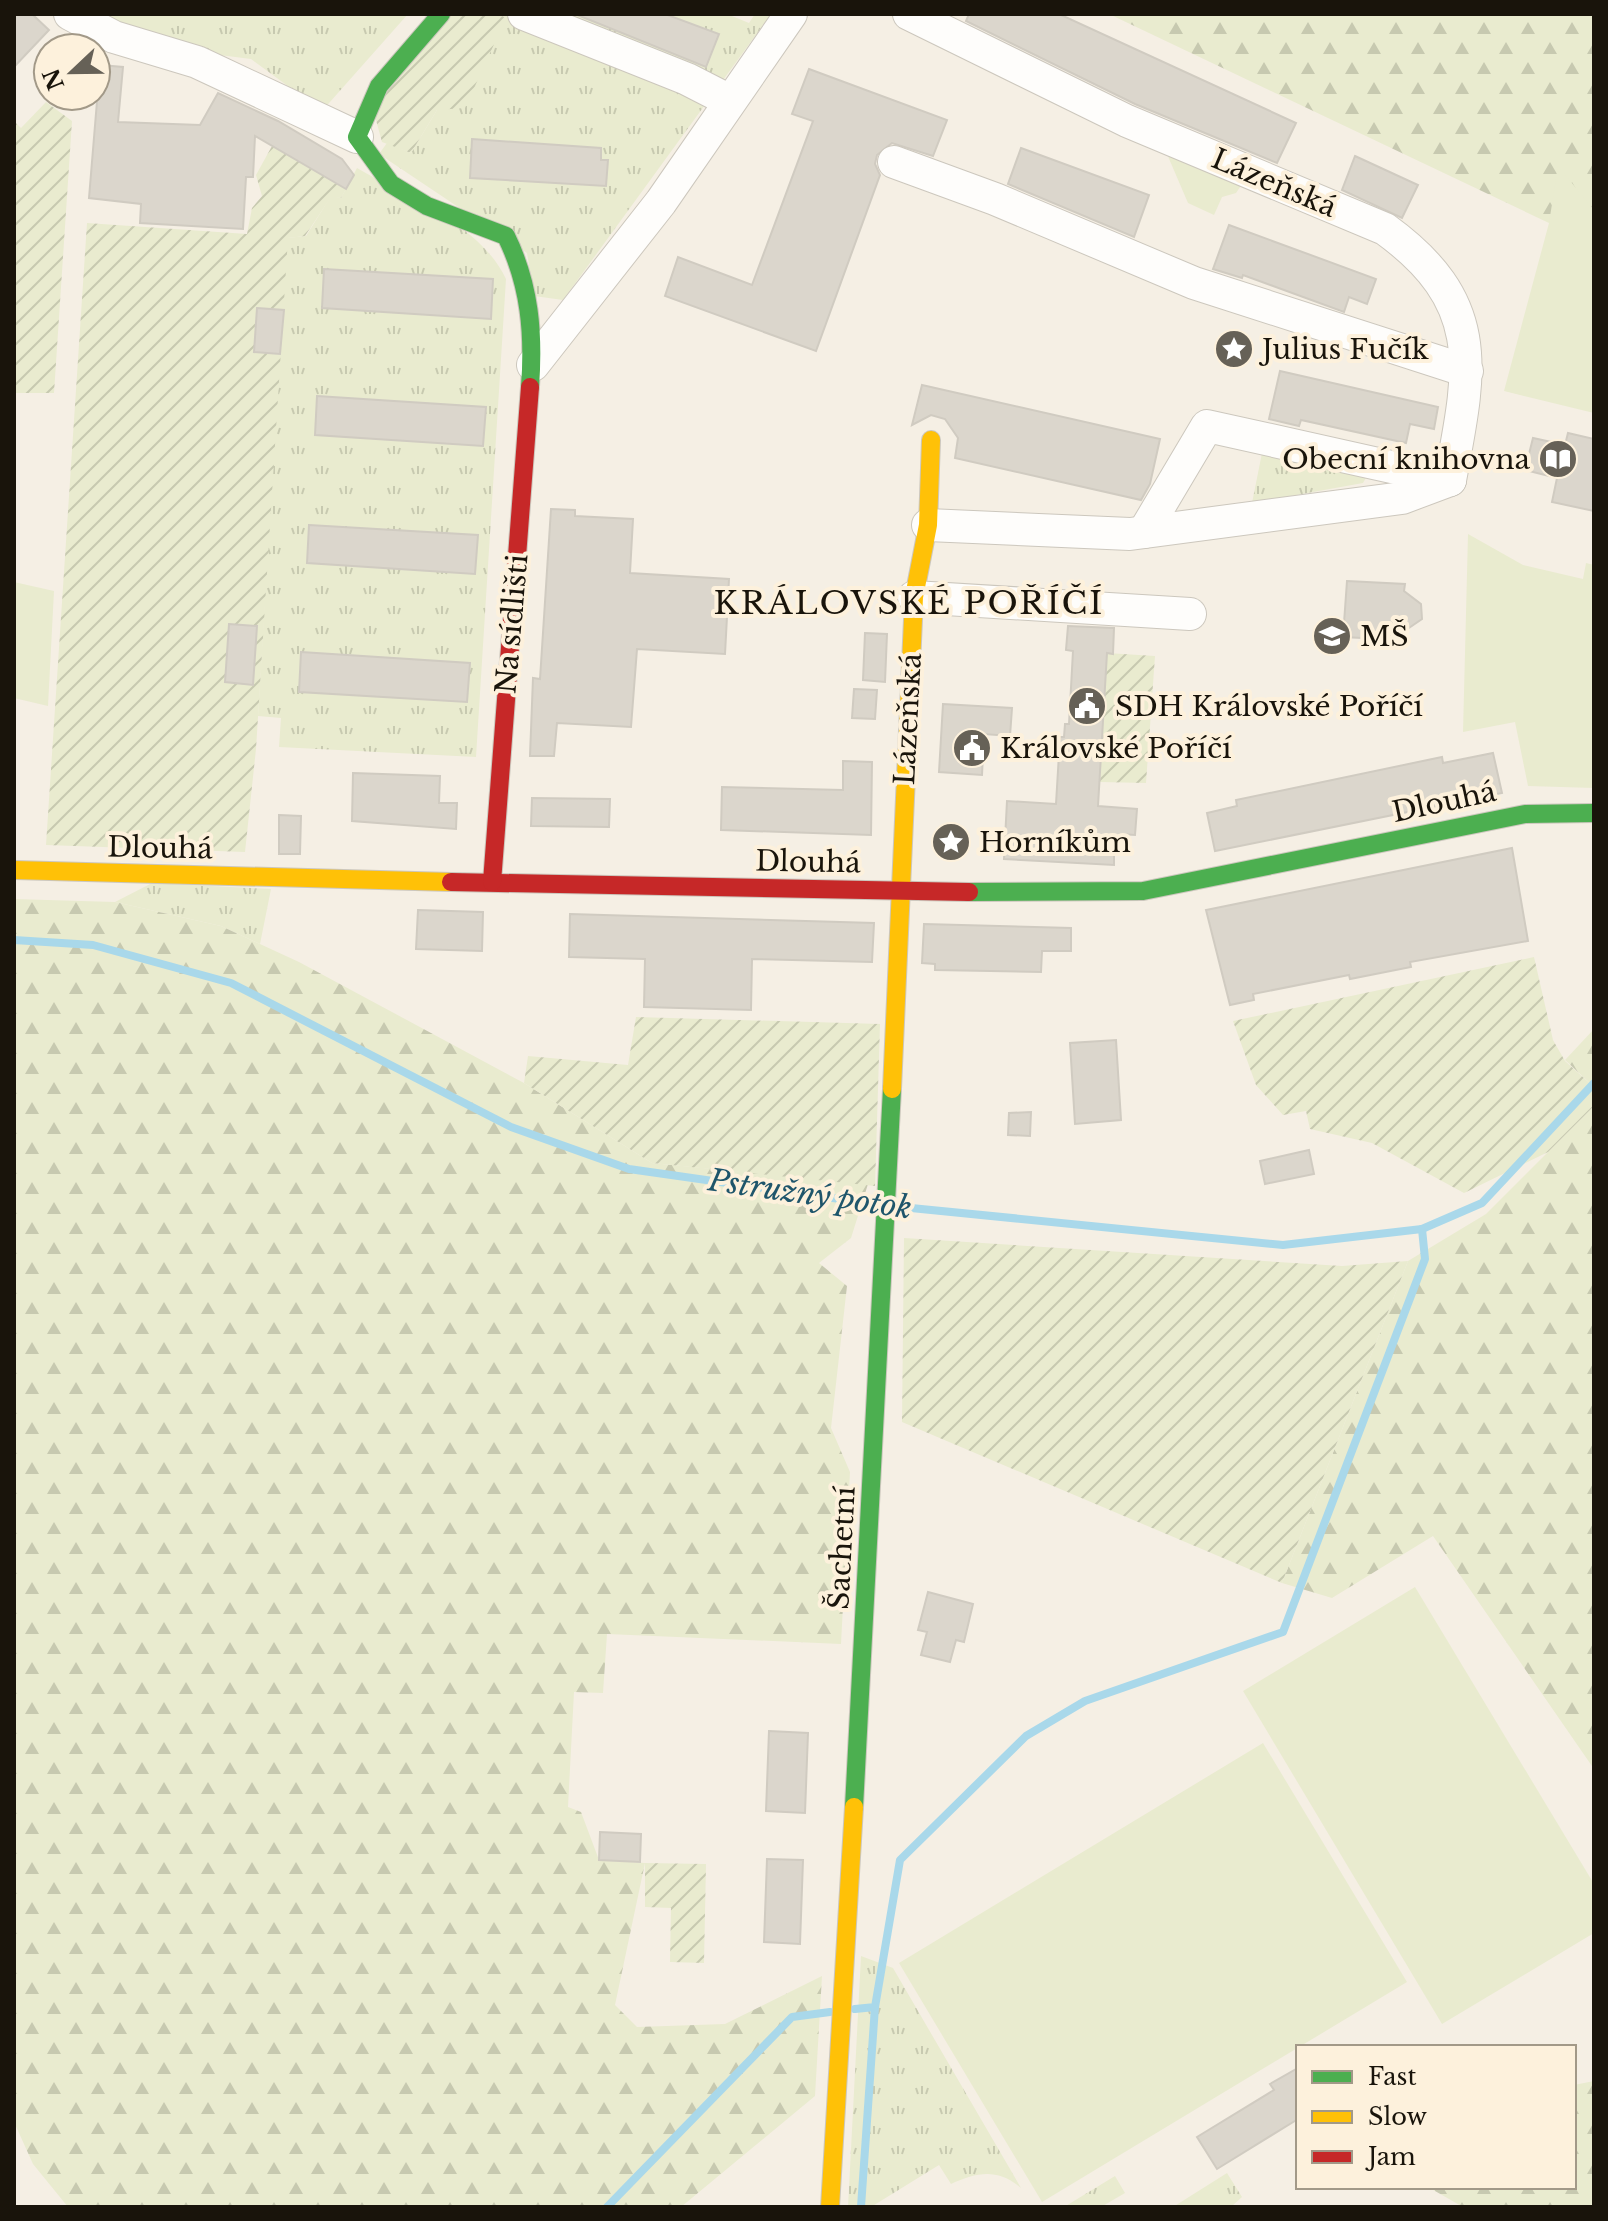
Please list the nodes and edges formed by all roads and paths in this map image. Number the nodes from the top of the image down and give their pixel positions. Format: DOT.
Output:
graph roads {
  1 [pos="70,14"];
  2 [pos="441,14"];
  3 [pos="524,14"];
  4 [pos="791,14"];
  5 [pos="909,14"];
  6 [pos="728,100"];
  7 [pos="357,137"];
  8 [pos="894,162"];
  9 [pos="533,365"];
  10 [pos="1467,371"];
  11 [pos="931,440"];
  12 [pos="1450,480"];
  13 [pos="928,525"];
  14 [pos="1144,532"];
  15 [pos="914,597"];
  16 [pos="1190,614"];
  17 [pos="1594,813"];
  18 [pos="14,870"];
  19 [pos="492,882"];
  20 [pos="899,892"];
  21 [pos="830,2207"];
  1 -- 7 [label="street"];
  2 -- 7 [label="street"];
  3 -- 6 [label="street"];
  4 -- 6 [label="street"];
  5 -- 10 [label="street, Lázeňská"];
  6 -- 9 [label="street"];
  7 -- 9 [label="street, Na sídlišti"];
  8 -- 10 [label="street"];
  9 -- 19 [label="street, Na sídlišti"];
  10 -- 12 [label="street, Lázeňská"];
  11 -- 13 [label="street, Lázeňská"];
  12 -- 14 [label="street"];
  12 -- 14 [label="street"];
  13 -- 14 [label="street"];
  13 -- 15 [label="street, Lázeňská"];
  15 -- 16 [label="street"];
  15 -- 20 [label="street, Lázeňská"];
  17 -- 20 [label="street, Dlouhá"];
  18 -- 19 [label="street, Dlouhá"];
  19 -- 20 [label="street, Dlouhá"];
  20 -- 21 [label="street, Šachetní"];
}
